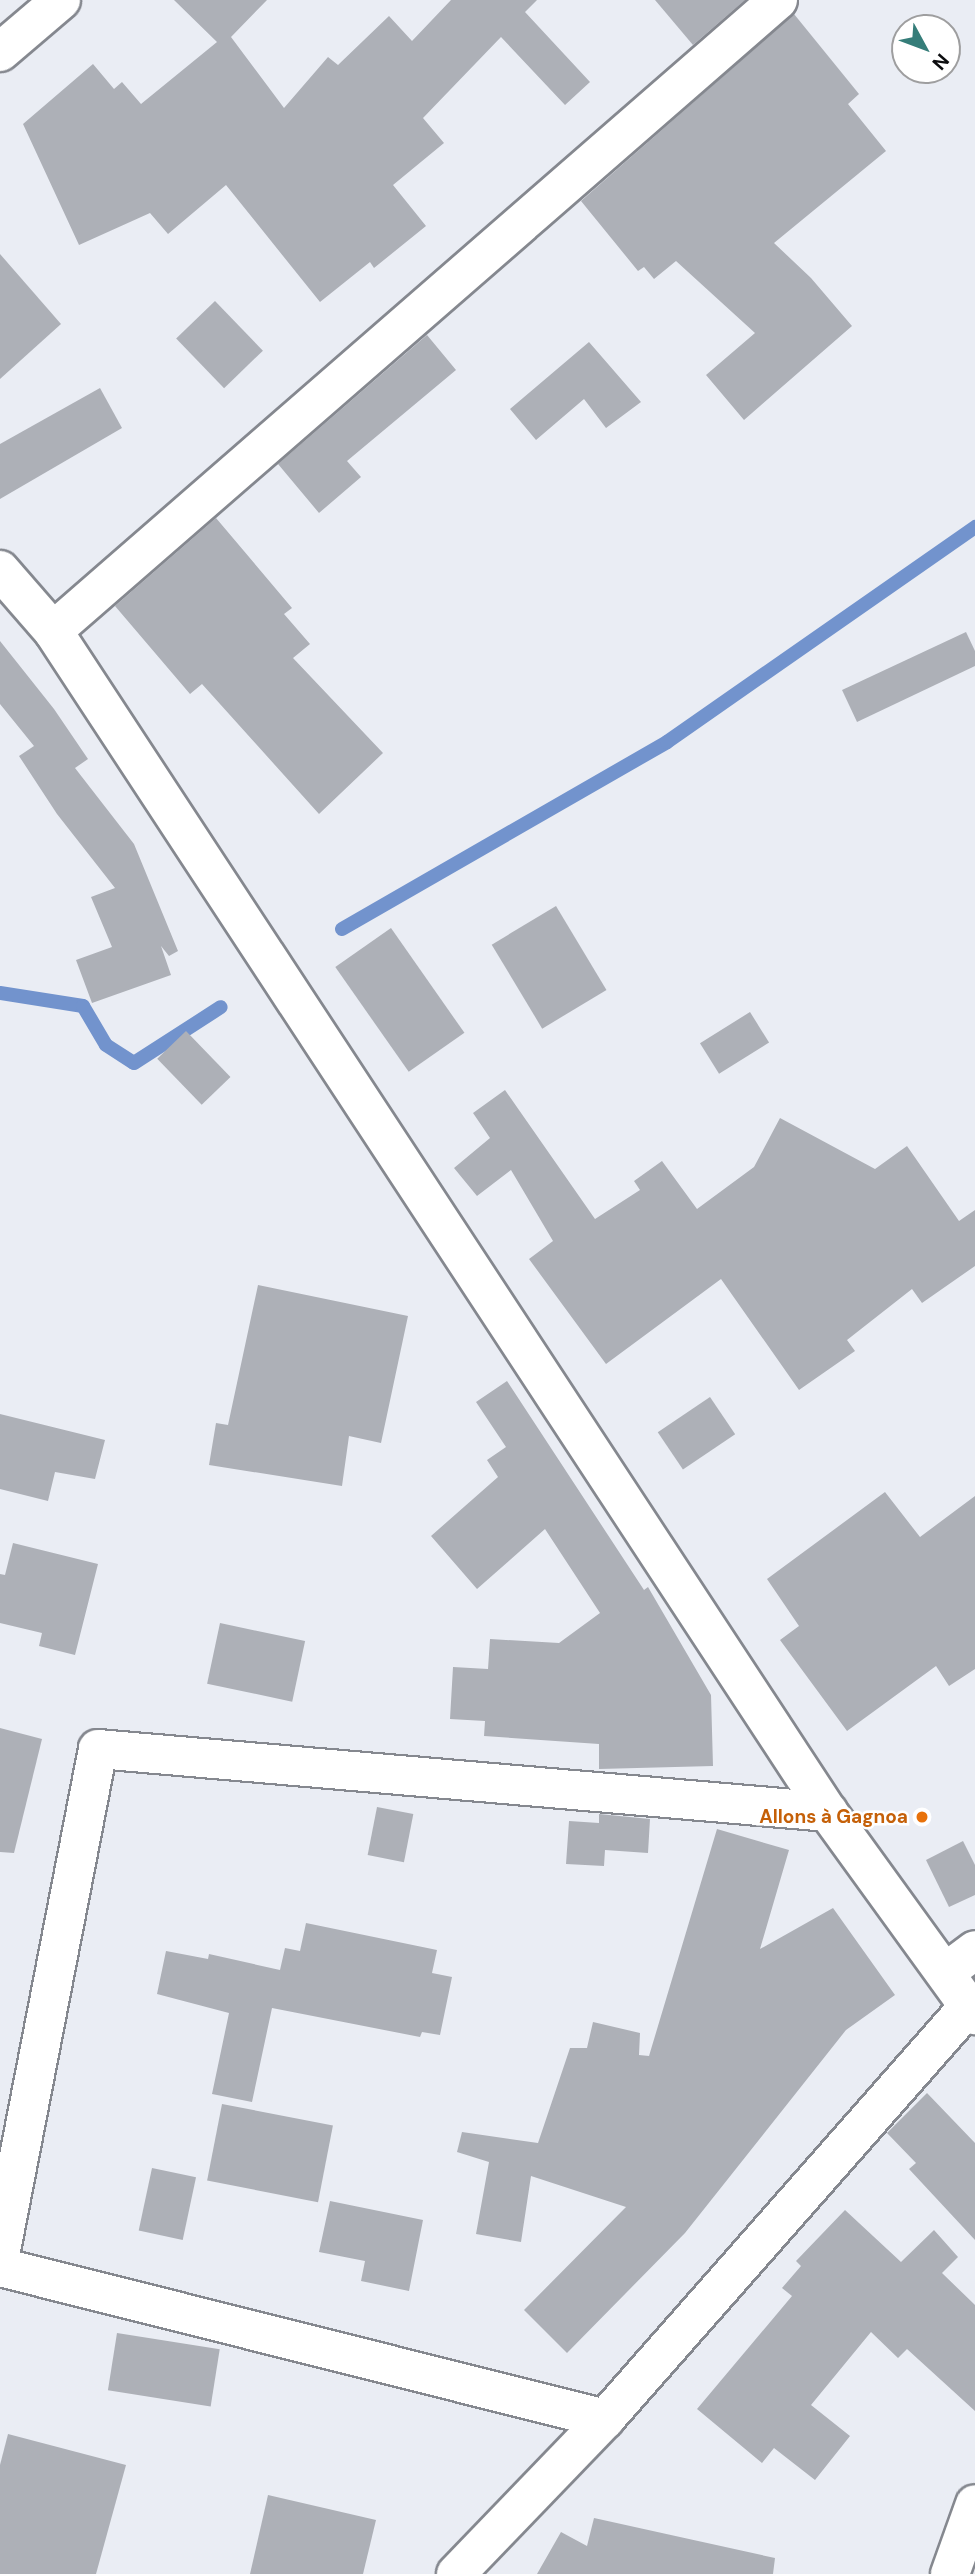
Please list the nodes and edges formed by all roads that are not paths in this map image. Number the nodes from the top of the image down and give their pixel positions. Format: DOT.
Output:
graph roads {
  1 [pos="61,0"];
  2 [pos="778,0"];
  3 [pos="0,52"];
  4 [pos="0,570"];
  5 [pos="53,631"];
  6 [pos="828,1812"];
  7 [pos="960,1961"];
  8 [pos="972,2011"];
  9 [pos="0,2255"];
  10 [pos="0,2267"];
  11 [pos="605,2418"];
  12 [pos="975,2504"];
  13 [pos="456,2574"];
  14 [pos="950,2574"];
  1 -- 3 [label="street"];
  2 -- 5 [label="street"];
  4 -- 5 [label="street"];
  5 -- 6 [label="street"];
  6 -- 7 [label="street"];
  6 -- 9 [label="street"];
  7 -- 8 [label="street"];
  8 -- 11 [label="street"];
  10 -- 11 [label="street"];
  11 -- 13 [label="street"];
  12 -- 14 [label="street"];
}
